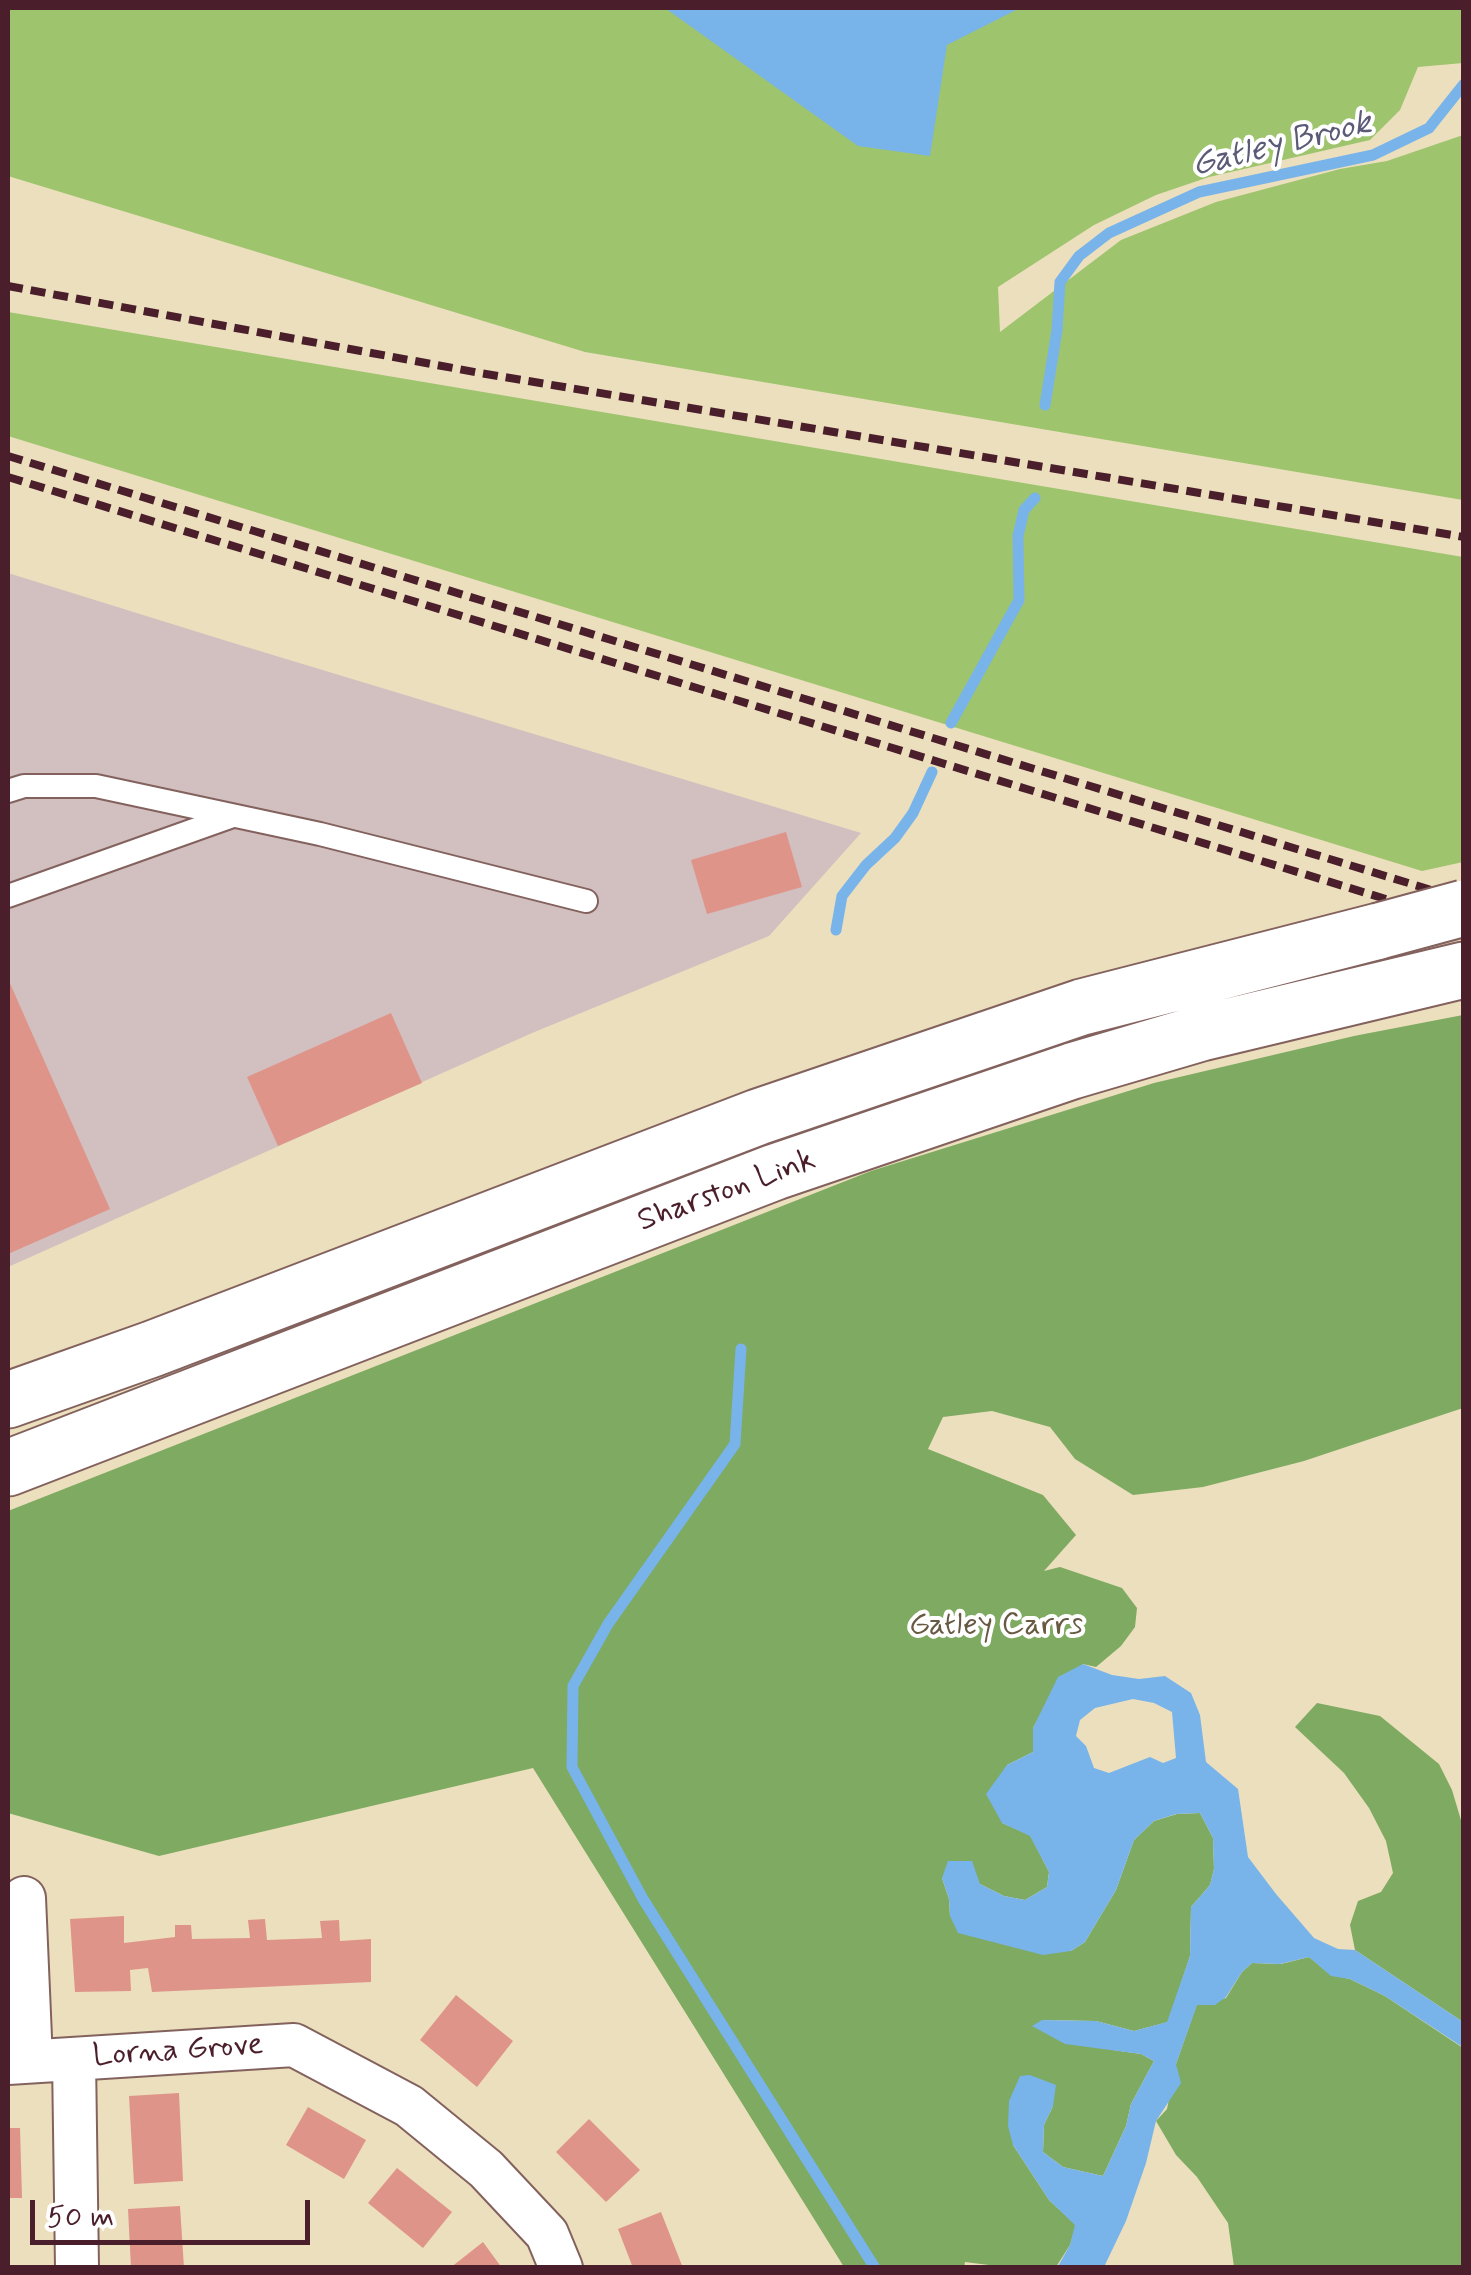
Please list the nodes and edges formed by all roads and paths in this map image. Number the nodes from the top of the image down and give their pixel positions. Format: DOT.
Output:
graph roads {
  1 [pos="8,791"];
  2 [pos="236,814"];
  3 [pos="8,896"];
  4 [pos="586,902"];
  5 [pos="1464,908"];
  6 [pos="1464,970"];
  7 [pos="8,1400"];
  8 [pos="8,1468"];
  9 [pos="24,1898"];
  10 [pos="74,2059"];
  11 [pos="19,2062"];
  12 [pos="77,2268"];
  13 [pos="562,2268"];
  1 -- 2 [label="lane"];
  2 -- 3 [label="lane"];
  2 -- 4 [label="lane"];
  5 -- 7 [label="highway, Sharston Link, bridge"];
  6 -- 8 [label="highway, Sharston Link"];
  9 -- 11 [label="street"];
  10 -- 11 [label="street, Lorna Grove"];
  10 -- 12 [label="street"];
  10 -- 13 [label="street, Lorna Grove"];
}
